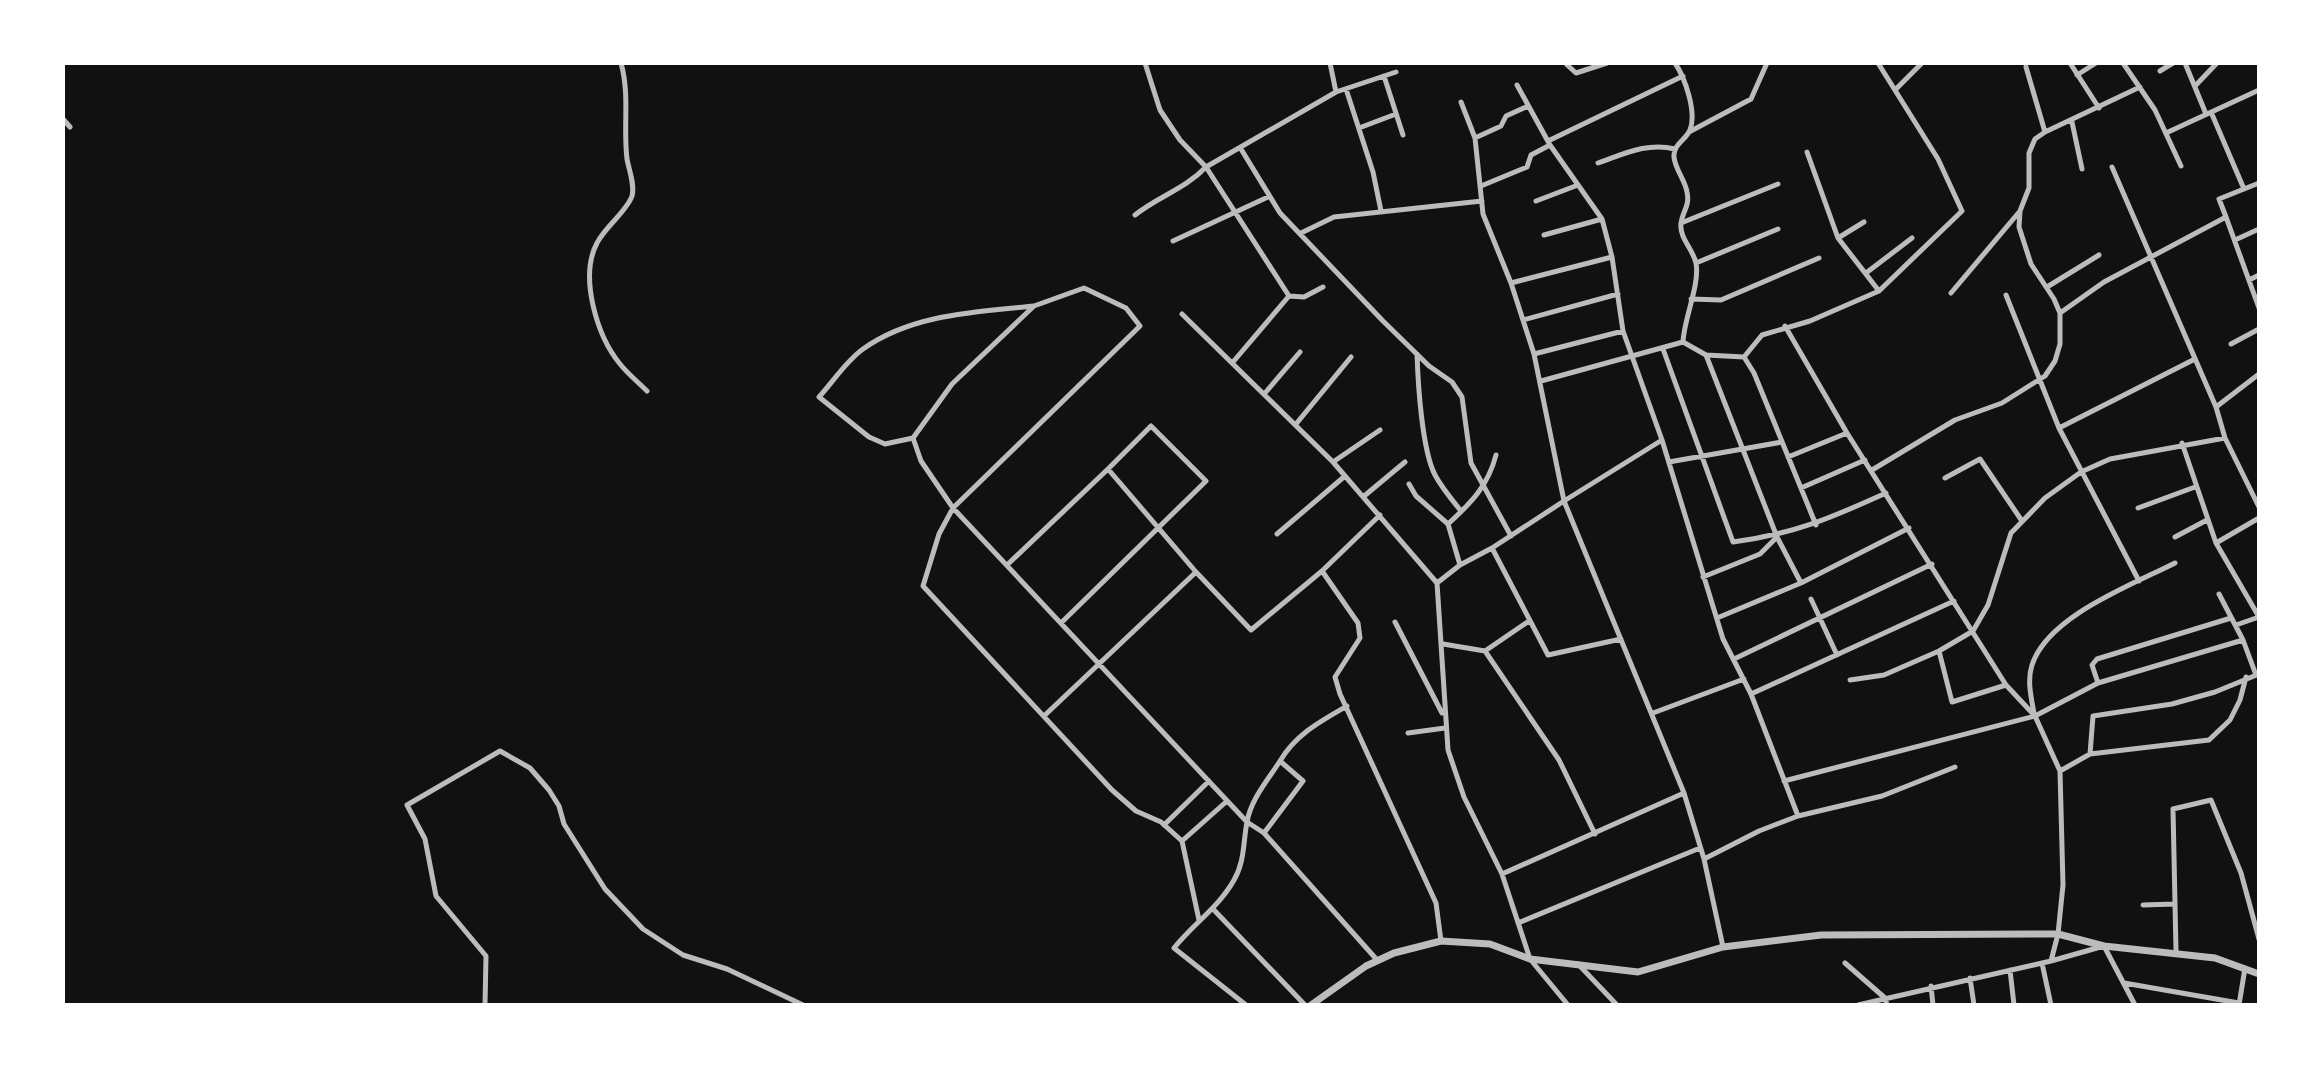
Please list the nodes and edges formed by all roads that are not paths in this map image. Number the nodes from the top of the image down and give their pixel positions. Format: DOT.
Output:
graph roads {
  1 [pos="621,63"];
  2 [pos="1145,63"];
  3 [pos="1330,63"];
  4 [pos="1565,63"];
  5 [pos="1607,63"];
  6 [pos="1675,63"];
  7 [pos="1767,63"];
  8 [pos="1878,63"];
  9 [pos="1922,63"];
  10 [pos="2070,63"];
  11 [pos="2096,63"];
  12 [pos="2123,63"];
  13 [pos="2173,63"];
  14 [pos="2185,63"];
  15 [pos="2217,63"];
  16 [pos="2026,68"];
  17 [pos="2160,71"];
  18 [pos="1396,72"];
  19 [pos="2077,75"];
  20 [pos="1384,76"];
  21 [pos="1683,76"];
  22 [pos="1517,85"];
  23 [pos="2196,85"];
  24 [pos="2140,87"];
  25 [pos="1346,89"];
  26 [pos="1895,90"];
  27 [pos="2259,90"];
  28 [pos="1336,92"];
  29 [pos="1461,102"];
  30 [pos="1528,106"];
  31 [pos="2099,108"];
  32 [pos="2208,113"];
  33 [pos="1396,114"];
  34 [pos="63,119"];
  35 [pos="2072,122"];
  36 [pos="70,127"];
  37 [pos="1359,128"];
  38 [pos="1689,132"];
  39 [pos="2045,132"];
  40 [pos="2166,133"];
  41 [pos="1403,135"];
  42 [pos="1475,138"];
  43 [pos="1549,143"];
  44 [pos="1241,149"];
  45 [pos="1675,149"];
  46 [pos="1807,152"];
  47 [pos="1598,163"];
  48 [pos="2181,166"];
  49 [pos="1206,167"];
  50 [pos="2112,167"];
  51 [pos="2082,169"];
  52 [pos="1778,184"];
  53 [pos="2259,184"];
  54 [pos="1578,185"];
  55 [pos="1481,186"];
  56 [pos="2244,189"];
  57 [pos="1268,197"];
  58 [pos="1482,201"];
  59 [pos="1536,201"];
  60 [pos="1381,211"];
  61 [pos="2021,211"];
  62 [pos="1233,213"];
  63 [pos="1135,215"];
  64 [pos="2226,217"];
  65 [pos="1602,219"];
  66 [pos="1864,222"];
  67 [pos="1681,223"];
  68 [pos="1778,229"];
  69 [pos="2259,229"];
  70 [pos="1301,233"];
  71 [pos="1544,235"];
  72 [pos="1838,238"];
  73 [pos="1912,238"];
  74 [pos="2235,240"];
  75 [pos="1173,241"];
  76 [pos="2099,255"];
  77 [pos="2152,255"];
  78 [pos="1612,257"];
  79 [pos="1819,258"];
  80 [pos="1696,263"];
  81 [pos="1866,273"];
  82 [pos="2259,275"];
  83 [pos="2249,280"];
  84 [pos="1511,283"];
  85 [pos="1323,287"];
  86 [pos="2047,288"];
  87 [pos="1879,291"];
  88 [pos="1618,293"];
  89 [pos="1951,293"];
  90 [pos="2006,295"];
  91 [pos="1289,296"];
  92 [pos="1691,299"];
  93 [pos="1034,306"];
  94 [pos="2259,308"];
  95 [pos="2060,313"];
  96 [pos="1182,314"];
  97 [pos="1523,320"];
  98 [pos="1785,326"];
  99 [pos="2259,329"];
  100 [pos="1623,331"];
  101 [pos="1683,342"];
  102 [pos="2231,344"];
  103 [pos="1663,349"];
  104 [pos="1300,352"];
  105 [pos="1417,354"];
  106 [pos="1534,354"];
  107 [pos="1706,355"];
  108 [pos="1632,356"];
  109 [pos="1351,357"];
  110 [pos="1744,357"];
  111 [pos="2193,360"];
  112 [pos="1233,362"];
  113 [pos="2259,374"];
  114 [pos="2042,377"];
  115 [pos="1541,381"];
  116 [pos="647,391"];
  117 [pos="1265,393"];
  118 [pos="2216,407"];
  119 [pos="1296,424"];
  120 [pos="2059,428"];
  121 [pos="1380,430"];
  122 [pos="1847,433"];
  123 [pos="913,438"];
  124 [pos="2225,438"];
  125 [pos="1662,440"];
  126 [pos="1782,442"];
  127 [pos="2182,443"];
  128 [pos="1743,448"];
  129 [pos="1496,454"];
  130 [pos="1703,455"];
  131 [pos="1788,457"];
  132 [pos="1865,460"];
  133 [pos="1333,462"];
  134 [pos="1405,462"];
  135 [pos="1669,462"];
  136 [pos="1108,469"];
  137 [pos="1872,470"];
  138 [pos="2081,472"];
  139 [pos="1345,476"];
  140 [pos="1945,478"];
  141 [pos="1409,484"];
  142 [pos="2194,487"];
  143 [pos="1483,488"];
  144 [pos="1801,488"];
  145 [pos="1886,493"];
  146 [pos="1363,498"];
  147 [pos="1564,501"];
  148 [pos="2259,507"];
  149 [pos="953,508"];
  150 [pos="2138,508"];
  151 [pos="1461,512"];
  152 [pos="1380,515"];
  153 [pos="2259,518"];
  154 [pos="2207,520"];
  155 [pos="2022,521"];
  156 [pos="1448,524"];
  157 [pos="1816,525"];
  158 [pos="1909,528"];
  159 [pos="1159,529"];
  160 [pos="1277,534"];
  161 [pos="1511,536"];
  162 [pos="1776,537"];
  163 [pos="2175,537"];
  164 [pos="2216,543"];
  165 [pos="1492,548"];
  166 [pos="2175,563"];
  167 [pos="1932,564"];
  168 [pos="1007,565"];
  169 [pos="1460,565"];
  170 [pos="1322,571"];
  171 [pos="1196,572"];
  172 [pos="1703,577"];
  173 [pos="2138,581"];
  174 [pos="1437,583"];
  175 [pos="1801,583"];
  176 [pos="2219,594"];
  177 [pos="1811,599"];
  178 [pos="1954,601"];
  179 [pos="2259,617"];
  180 [pos="1717,618"];
  181 [pos="1820,618"];
  182 [pos="2231,618"];
  183 [pos="1529,621"];
  184 [pos="1395,622"];
  185 [pos="1061,623"];
  186 [pos="2236,625"];
  187 [pos="1973,631"];
  188 [pos="1620,639"];
  189 [pos="2244,640"];
  190 [pos="1443,643"];
  191 [pos="1485,651"];
  192 [pos="1938,651"];
  193 [pos="1837,655"];
  194 [pos="1734,659"];
  195 [pos="1099,663"];
  196 [pos="2258,674"];
  197 [pos="2246,677"];
  198 [pos="1744,679"];
  199 [pos="1850,680"];
  200 [pos="2098,683"];
  201 [pos="2006,685"];
  202 [pos="1751,694"];
  203 [pos="1347,706"];
  204 [pos="1653,713"];
  205 [pos="1044,716"];
  206 [pos="1444,716"];
  207 [pos="2035,716"];
  208 [pos="1445,728"];
  209 [pos="1408,733"];
  210 [pos="2090,754"];
  211 [pos="1280,761"];
  212 [pos="1955,767"];
  213 [pos="2060,771"];
  214 [pos="1209,781"];
  215 [pos="1784,781"];
  216 [pos="1684,793"];
  217 [pos="1227,801"];
  218 [pos="1798,816"];
  219 [pos="1247,822"];
  220 [pos="1164,825"];
  221 [pos="1264,833"];
  222 [pos="1595,834"];
  223 [pos="1182,841"];
  224 [pos="1700,848"];
  225 [pos="1704,859"];
  226 [pos="1502,874"];
  227 [pos="2175,904"];
  228 [pos="2143,905"];
  229 [pos="1213,909"];
  230 [pos="1199,920"];
  231 [pos="1518,923"];
  232 [pos="2058,934"];
  233 [pos="2259,939"];
  234 [pos="1441,941"];
  235 [pos="2104,946"];
  236 [pos="1723,947"];
  237 [pos="2176,951"];
  238 [pos="1530,959"];
  239 [pos="1378,961"];
  240 [pos="2051,961"];
  241 [pos="1845,963"];
  242 [pos="2042,963"];
  243 [pos="1578,964"];
  244 [pos="2245,968"];
  245 [pos="2010,970"];
  246 [pos="2259,974"];
  247 [pos="1970,978"];
  248 [pos="2124,983"];
  249 [pos="1931,986"];
  250 [pos="1885,998"];
  251 [pos="2239,1004"];
  252 [pos="485,1005"];
  253 [pos="803,1005"];
  254 [pos="1246,1005"];
  255 [pos="1305,1005"];
  256 [pos="1311,1005"];
  257 [pos="1568,1005"];
  258 [pos="1617,1005"];
  259 [pos="1858,1005"];
  260 [pos="1887,1005"];
  261 [pos="1933,1005"];
  262 [pos="1974,1005"];
  263 [pos="2014,1005"];
  264 [pos="2051,1005"];
  265 [pos="2135,1005"];
  1 -- 116 [label="street"];
  2 -- 49 [label="street"];
  3 -- 28 [label="street"];
  4 -- 5 [label="street"];
  6 -- 21 [label="street"];
  7 -- 38 [label="street"];
  8 -- 26 [label="street"];
  9 -- 26 [label="street"];
  10 -- 19 [label="street"];
  11 -- 19 [label="street"];
  12 -- 24 [label="street"];
  13 -- 17 [label="street"];
  14 -- 23 [label="street"];
  15 -- 23 [label="street"];
  16 -- 39 [label="street"];
  18 -- 20 [label="street"];
  19 -- 31 [label="street"];
  20 -- 25 [label="street"];
  20 -- 33 [label="street"];
  21 -- 38 [label="street"];
  21 -- 43 [label="street"];
  22 -- 30 [label="street"];
  23 -- 32 [label="street"];
  24 -- 31 [label="street"];
  24 -- 40 [label="street"];
  25 -- 28 [label="street"];
  25 -- 37 [label="street"];
  26 -- 87 [label="street"];
  27 -- 32 [label="street"];
  28 -- 44 [label="street"];
  29 -- 42 [label="street"];
  30 -- 42 [label="street"];
  30 -- 43 [label="street"];
  31 -- 35 [label="street"];
  32 -- 40 [label="street"];
  32 -- 56 [label="street"];
  33 -- 37 [label="street"];
  33 -- 41 [label="street"];
  34 -- 36 [label="street"];
  35 -- 39 [label="street"];
  35 -- 51 [label="street"];
  37 -- 60 [label="street"];
  38 -- 45 [label="street"];
  39 -- 61 [label="street"];
  40 -- 48 [label="street"];
  42 -- 55 [label="street"];
  43 -- 54 [label="street"];
  43 -- 55 [label="street"];
  44 -- 49 [label="street"];
  44 -- 57 [label="street"];
  45 -- 47 [label="street"];
  45 -- 67 [label="street"];
  46 -- 72 [label="street"];
  49 -- 62 [label="street"];
  49 -- 63 [label="street"];
  50 -- 77 [label="street"];
  52 -- 67 [label="street"];
  53 -- 56 [label="street"];
  54 -- 59 [label="street"];
  54 -- 65 [label="street"];
  55 -- 58 [label="street"];
  56 -- 64 [label="street"];
  57 -- 62 [label="street"];
  57 -- 70 [label="street"];
  58 -- 60 [label="street"];
  58 -- 84 [label="street"];
  60 -- 70 [label="street"];
  61 -- 86 [label="street"];
  61 -- 89 [label="street"];
  62 -- 75 [label="street"];
  62 -- 91 [label="street"];
  64 -- 74 [label="street"];
  64 -- 77 [label="street"];
  65 -- 71 [label="street"];
  65 -- 78 [label="street"];
  66 -- 72 [label="street"];
  67 -- 80 [label="street"];
  68 -- 80 [label="street"];
  69 -- 74 [label="street"];
  70 -- 105 [label="street"];
  72 -- 81 [label="street"];
  73 -- 81 [label="street"];
  74 -- 83 [label="street"];
  76 -- 86 [label="street"];
  77 -- 95 [label="street"];
  77 -- 111 [label="street"];
  78 -- 84 [label="street"];
  78 -- 88 [label="street"];
  79 -- 92 [label="street"];
  80 -- 92 [label="street"];
  81 -- 87 [label="street"];
  82 -- 83 [label="street"];
  83 -- 94 [label="street"];
  84 -- 97 [label="street"];
  85 -- 91 [label="street"];
  86 -- 95 [label="street"];
  87 -- 98 [label="street"];
  88 -- 97 [label="street"];
  88 -- 100 [label="street"];
  90 -- 114 [label="street"];
  91 -- 112 [label="street"];
  92 -- 101 [label="street"];
  93 -- 123 [label="street"];
  93 -- 123 [label="street"];
  93 -- 149 [label="street"];
  95 -- 114 [label="street"];
  96 -- 112 [label="street"];
  97 -- 106 [label="street"];
  98 -- 110 [label="street"];
  98 -- 122 [label="street"];
  99 -- 102 [label="street"];
  100 -- 106 [label="street"];
  100 -- 108 [label="street"];
  101 -- 103 [label="street"];
  101 -- 107 [label="street"];
  103 -- 108 [label="street"];
  103 -- 130 [label="street"];
  104 -- 117 [label="street"];
  105 -- 143 [label="street"];
  105 -- 151 [label="street"];
  106 -- 115 [label="street"];
  107 -- 110 [label="street"];
  107 -- 128 [label="street"];
  108 -- 115 [label="street"];
  108 -- 125 [label="street"];
  109 -- 119 [label="street"];
  110 -- 126 [label="street"];
  111 -- 118 [label="street"];
  111 -- 120 [label="street"];
  112 -- 117 [label="street"];
  113 -- 118 [label="street"];
  114 -- 120 [label="street"];
  114 -- 137 [label="street"];
  115 -- 147 [label="street"];
  117 -- 119 [label="street"];
  118 -- 124 [label="street"];
  119 -- 133 [label="street"];
  120 -- 138 [label="street"];
  121 -- 133 [label="street"];
  122 -- 131 [label="street"];
  122 -- 132 [label="street"];
  123 -- 149 [label="street"];
  124 -- 127 [label="street"];
  124 -- 148 [label="street"];
  125 -- 135 [label="street"];
  125 -- 147 [label="street"];
  126 -- 128 [label="street"];
  126 -- 131 [label="street"];
  127 -- 138 [label="street"];
  127 -- 142 [label="street"];
  128 -- 130 [label="street"];
  128 -- 162 [label="street"];
  129 -- 143 [label="street"];
  130 -- 135 [label="street"];
  130 -- 162 [label="street"];
  131 -- 144 [label="street"];
  132 -- 137 [label="street"];
  132 -- 144 [label="street"];
  133 -- 139 [label="street"];
  134 -- 146 [label="street"];
  135 -- 172 [label="street"];
  136 -- 159 [label="street"];
  136 -- 159 [label="street"];
  136 -- 168 [label="street"];
  137 -- 145 [label="street"];
  138 -- 155 [label="street"];
  138 -- 173 [label="street"];
  139 -- 146 [label="street"];
  139 -- 160 [label="street"];
  140 -- 155 [label="street"];
  141 -- 156 [label="street"];
  142 -- 150 [label="street"];
  142 -- 154 [label="street"];
  143 -- 151 [label="street"];
  143 -- 161 [label="street"];
  144 -- 157 [label="street"];
  145 -- 157 [label="street"];
  145 -- 158 [label="street"];
  146 -- 152 [label="street"];
  147 -- 161 [label="street"];
  147 -- 188 [label="street"];
  149 -- 168 [label="street"];
  149 -- 205 [label="street"];
  151 -- 156 [label="street"];
  152 -- 170 [label="street"];
  152 -- 174 [label="street"];
  153 -- 164 [label="street"];
  154 -- 163 [label="street"];
  154 -- 164 [label="street"];
  155 -- 187 [label="street"];
  156 -- 169 [label="street"];
  157 -- 162 [label="street"];
  158 -- 167 [label="street"];
  158 -- 175 [label="street"];
  159 -- 171 [label="street"];
  159 -- 185 [label="street"];
  161 -- 165 [label="street"];
  162 -- 172 [label="street"];
  162 -- 175 [label="street"];
  164 -- 179 [label="street"];
  165 -- 169 [label="street"];
  165 -- 183 [label="street"];
  166 -- 173 [label="street"];
  167 -- 178 [label="street"];
  167 -- 181 [label="street"];
  168 -- 185 [label="street"];
  169 -- 174 [label="street"];
  170 -- 171 [label="street"];
  170 -- 203 [label="street"];
  171 -- 195 [label="street"];
  172 -- 180 [label="street"];
  173 -- 207 [label="street"];
  174 -- 190 [label="street"];
  175 -- 180 [label="street"];
  176 -- 182 [label="street"];
  177 -- 181 [label="street"];
  178 -- 187 [label="street"];
  178 -- 193 [label="street"];
  179 -- 186 [label="street"];
  180 -- 194 [label="street"];
  181 -- 193 [label="street"];
  181 -- 194 [label="street"];
  182 -- 186 [label="street"];
  182 -- 200 [label="street"];
  183 -- 188 [label="street"];
  183 -- 191 [label="street"];
  184 -- 206 [label="street"];
  185 -- 195 [label="street"];
  186 -- 189 [label="street"];
  187 -- 192 [label="street"];
  187 -- 201 [label="street"];
  188 -- 204 [label="street"];
  189 -- 196 [label="street"];
  189 -- 200 [label="street"];
  190 -- 191 [label="street"];
  190 -- 206 [label="street"];
  191 -- 222 [label="street"];
  192 -- 199 [label="street"];
  192 -- 201 [label="street"];
  193 -- 202 [label="street"];
  194 -- 198 [label="street"];
  195 -- 205 [label="street"];
  195 -- 214 [label="street"];
  196 -- 197 [label="street"];
  197 -- 210 [label="street"];
  197 -- 210 [label="street"];
  198 -- 202 [label="street"];
  198 -- 204 [label="street"];
  200 -- 207 [label="street"];
  201 -- 207 [label="street"];
  202 -- 215 [label="street"];
  203 -- 211 [label="street"];
  203 -- 234 [label="street"];
  204 -- 216 [label="street"];
  205 -- 220 [label="street"];
  206 -- 208 [label="street"];
  207 -- 213 [label="street"];
  207 -- 215 [label="street"];
  208 -- 209 [label="street"];
  208 -- 226 [label="street"];
  210 -- 213 [label="street"];
  211 -- 219 [label="street"];
  211 -- 221 [label="street"];
  212 -- 218 [label="street"];
  213 -- 232 [label="street"];
  214 -- 217 [label="street"];
  214 -- 220 [label="street"];
  215 -- 218 [label="street"];
  216 -- 222 [label="street"];
  216 -- 224 [label="street"];
  217 -- 219 [label="street"];
  217 -- 223 [label="street"];
  218 -- 225 [label="street"];
  219 -- 221 [label="street"];
  219 -- 229 [label="street"];
  220 -- 223 [label="street"];
  221 -- 239 [label="street"];
  222 -- 226 [label="street"];
  223 -- 230 [label="street"];
  224 -- 225 [label="street"];
  224 -- 231 [label="street"];
  225 -- 236 [label="street"];
  226 -- 231 [label="street"];
  227 -- 228 [label="street"];
  227 -- 233 [label="street"];
  227 -- 237 [label="street"];
  229 -- 230 [label="street"];
  229 -- 255 [label="street"];
  230 -- 254 [label="street"];
  231 -- 238 [label="street"];
  232 -- 235 [label="street"];
  232 -- 236 [label="street"];
  232 -- 240 [label="street"];
  234 -- 238 [label="street"];
  234 -- 239 [label="street"];
  235 -- 237 [label="street"];
  235 -- 240 [label="street"];
  235 -- 248 [label="street"];
  236 -- 243 [label="street"];
  237 -- 244 [label="street"];
  238 -- 243 [label="street"];
  238 -- 257 [label="street"];
  239 -- 256 [label="street"];
  240 -- 242 [label="street"];
  241 -- 250 [label="street"];
  242 -- 245 [label="street"];
  242 -- 264 [label="street"];
  243 -- 258 [label="street"];
  244 -- 246 [label="street"];
  244 -- 251 [label="street"];
  245 -- 247 [label="street"];
  245 -- 263 [label="street"];
  247 -- 249 [label="street"];
  247 -- 262 [label="street"];
  248 -- 251 [label="street"];
  248 -- 265 [label="street"];
  249 -- 250 [label="street"];
  249 -- 261 [label="street"];
  250 -- 259 [label="street"];
  250 -- 260 [label="street"];
  252 -- 253 [label="street"];
}
